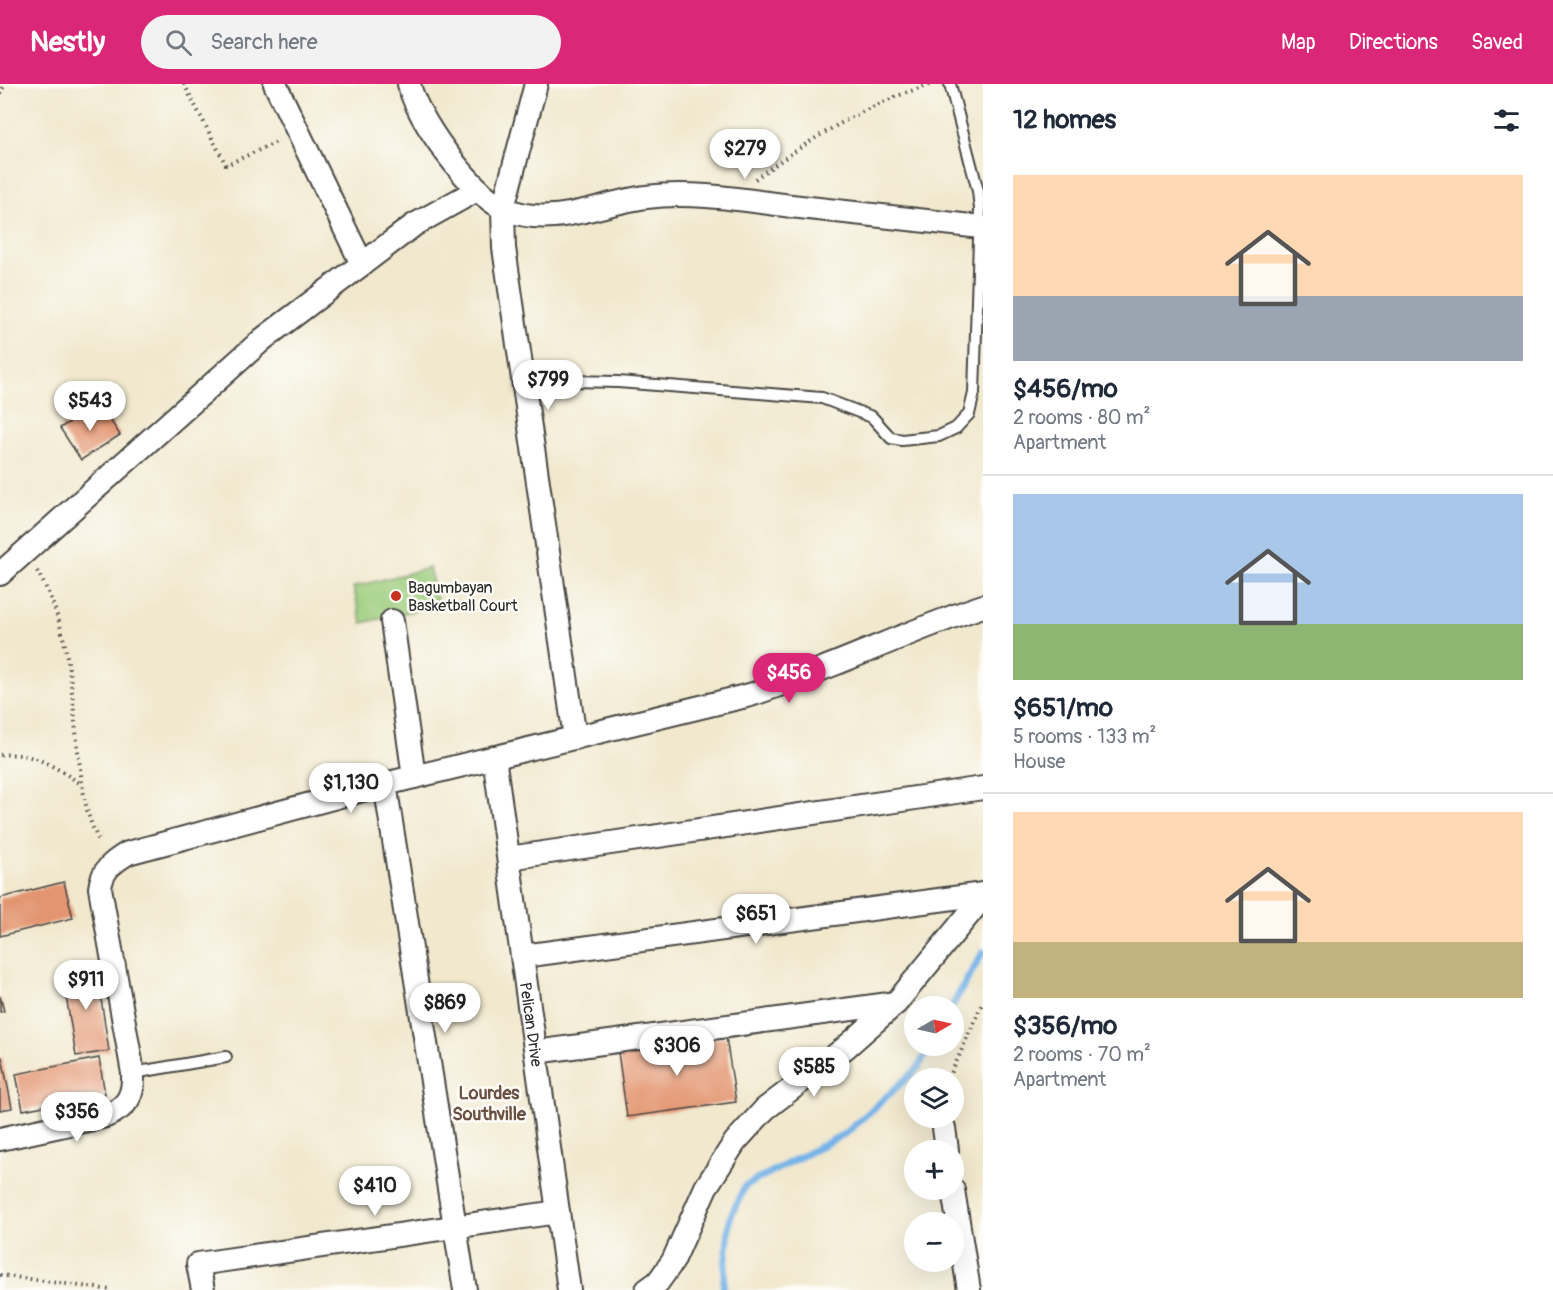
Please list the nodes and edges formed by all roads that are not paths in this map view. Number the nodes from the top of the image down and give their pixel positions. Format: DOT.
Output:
graph roads {
  1 [pos="276,84"];
  2 [pos="409,84"];
  3 [pos="536,84"];
  4 [pos="950,84"];
  5 [pos="477,190"];
  6 [pos="503,208"];
  7 [pos="981,227"];
  8 [pos="362,262"];
  9 [pos="522,380"];
  10 [pos="0,574"];
  11 [pos="983,606"];
  12 [pos="392,621"];
  13 [pos="575,738"];
  14 [pos="494,758"];
  15 [pos="414,777"];
  16 [pos="385,784"];
  17 [pos="983,788"];
  18 [pos="509,858"];
  19 [pos="983,896"];
  20 [pos="523,956"];
  21 [pos="896,1003"];
  22 [pos="536,1052"];
  23 [pos="226,1057"];
  24 [pos="133,1073"];
  25 [pos="944,1128"];
  26 [pos="0,1139"];
  27 [pos="946,1140"];
  28 [pos="955,1200"];
  29 [pos="558,1212"];
  30 [pos="454,1226"];
  31 [pos="203,1290"];
  32 [pos="465,1290"];
  33 [pos="569,1290"];
  34 [pos="647,1290"];
  35 [pos="969,1290"];
  1 -- 8 [label="street"];
  2 -- 5 [label="street"];
  3 -- 6 [label="street"];
  4 -- 7 [label="lane"];
  5 -- 6 [label="street"];
  5 -- 8 [label="street"];
  6 -- 7 [label="street"];
  6 -- 9 [label="street"];
  7 -- 9 [label="lane"];
  8 -- 10 [label="street"];
  9 -- 13 [label="street"];
  11 -- 13 [label="street"];
  12 -- 15 [label="street"];
  13 -- 14 [label="street"];
  14 -- 15 [label="street"];
  14 -- 18 [label="street, Pelican Drive"];
  15 -- 16 [label="street"];
  16 -- 24 [label="street"];
  16 -- 30 [label="street"];
  17 -- 18 [label="street"];
  18 -- 20 [label="street, Pelican Drive"];
  19 -- 20 [label="street"];
  19 -- 21 [label="street"];
  20 -- 22 [label="street, Pelican Drive"];
  21 -- 22 [label="street"];
  21 -- 34 [label="street"];
  22 -- 29 [label="street, Pelican Drive"];
  23 -- 24 [label="lane"];
  24 -- 26 [label="street"];
  25 -- 27 [label="street"];
  28 -- 35 [label="street"];
  29 -- 30 [label="street"];
  29 -- 33 [label="street, Pelican Drive"];
  30 -- 31 [label="street"];
  30 -- 32 [label="street"];
}
